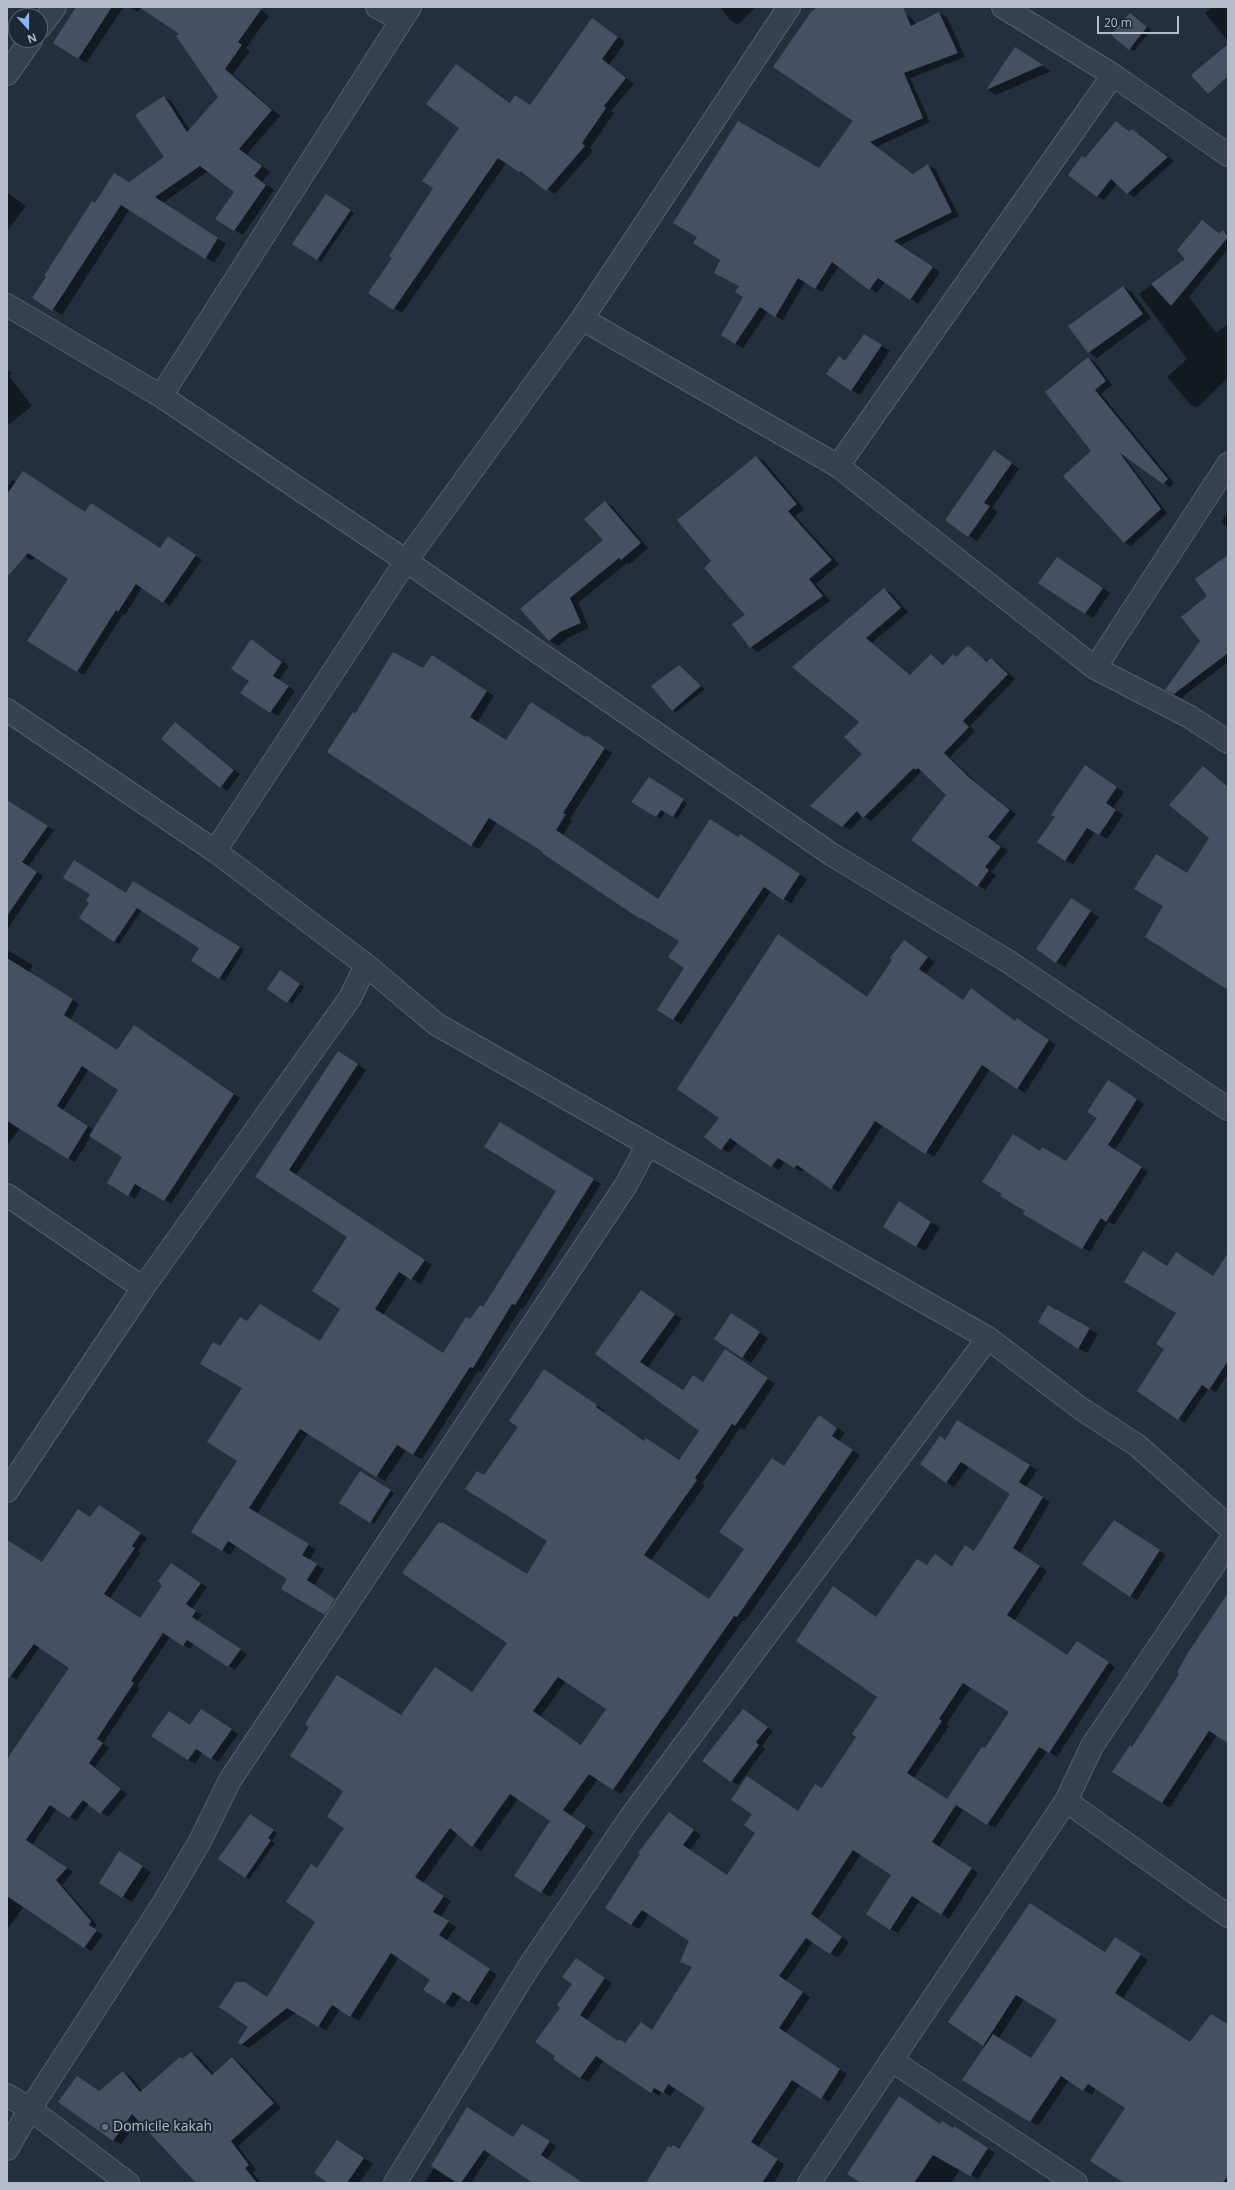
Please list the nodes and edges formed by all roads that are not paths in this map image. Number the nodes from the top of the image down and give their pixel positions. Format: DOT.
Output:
graph roads {
  1 [pos="55,7"];
  2 [pos="377,7"];
  3 [pos="789,7"];
  4 [pos="1003,7"];
  5 [pos="405,14"];
  6 [pos="48,16"];
  7 [pos="25,48"];
  8 [pos="7,74"];
  9 [pos="1113,75"];
  10 [pos="1228,155"];
  11 [pos="7,306"];
  12 [pos="582,319"];
  13 [pos="161,396"];
  14 [pos="1228,464"];
  15 [pos="838,466"];
  16 [pos="406,561"];
  17 [pos="1095,668"];
  18 [pos="7,710"];
  19 [pos="1228,742"];
  20 [pos="216,851"];
  21 [pos="366,965"];
  22 [pos="1228,1109"];
  23 [pos="647,1146"];
  24 [pos="7,1195"];
  25 [pos="143,1288"];
  26 [pos="988,1338"];
  27 [pos="7,1491"];
  28 [pos="1228,1526"];
  29 [pos="1228,1544"];
  30 [pos="1066,1801"];
  31 [pos="1228,1916"];
  32 [pos="891,2060"];
  33 [pos="7,2095"];
  34 [pos="30,2110"];
  35 [pos="7,2149"];
  36 [pos="128,2183"];
  37 [pos="395,2183"];
  38 [pos="809,2183"];
  39 [pos="1076,2183"];
  1 -- 6 [label="street"];
  2 -- 5 [label="street"];
  3 -- 12 [label="street"];
  4 -- 9 [label="street"];
  5 -- 13 [label="street"];
  7 -- 8 [label="street"];
  9 -- 10 [label="street"];
  9 -- 15 [label="street"];
  11 -- 13 [label="street"];
  12 -- 15 [label="street"];
  12 -- 16 [label="street"];
  13 -- 16 [label="street"];
  14 -- 17 [label="street"];
  15 -- 17 [label="street"];
  16 -- 20 [label="street"];
  16 -- 22 [label="street"];
  17 -- 19 [label="street"];
  18 -- 20 [label="street"];
  20 -- 21 [label="street"];
  21 -- 23 [label="street"];
  21 -- 25 [label="street"];
  23 -- 26 [label="street"];
  23 -- 34 [label="street"];
  24 -- 25 [label="street"];
  25 -- 27 [label="street"];
  26 -- 28 [label="street"];
  26 -- 37 [label="street"];
  29 -- 30 [label="street"];
  30 -- 31 [label="street"];
  30 -- 32 [label="street"];
  32 -- 38 [label="street"];
  32 -- 39 [label="street"];
  33 -- 34 [label="street"];
  34 -- 35 [label="street"];
  34 -- 36 [label="street"];
}
